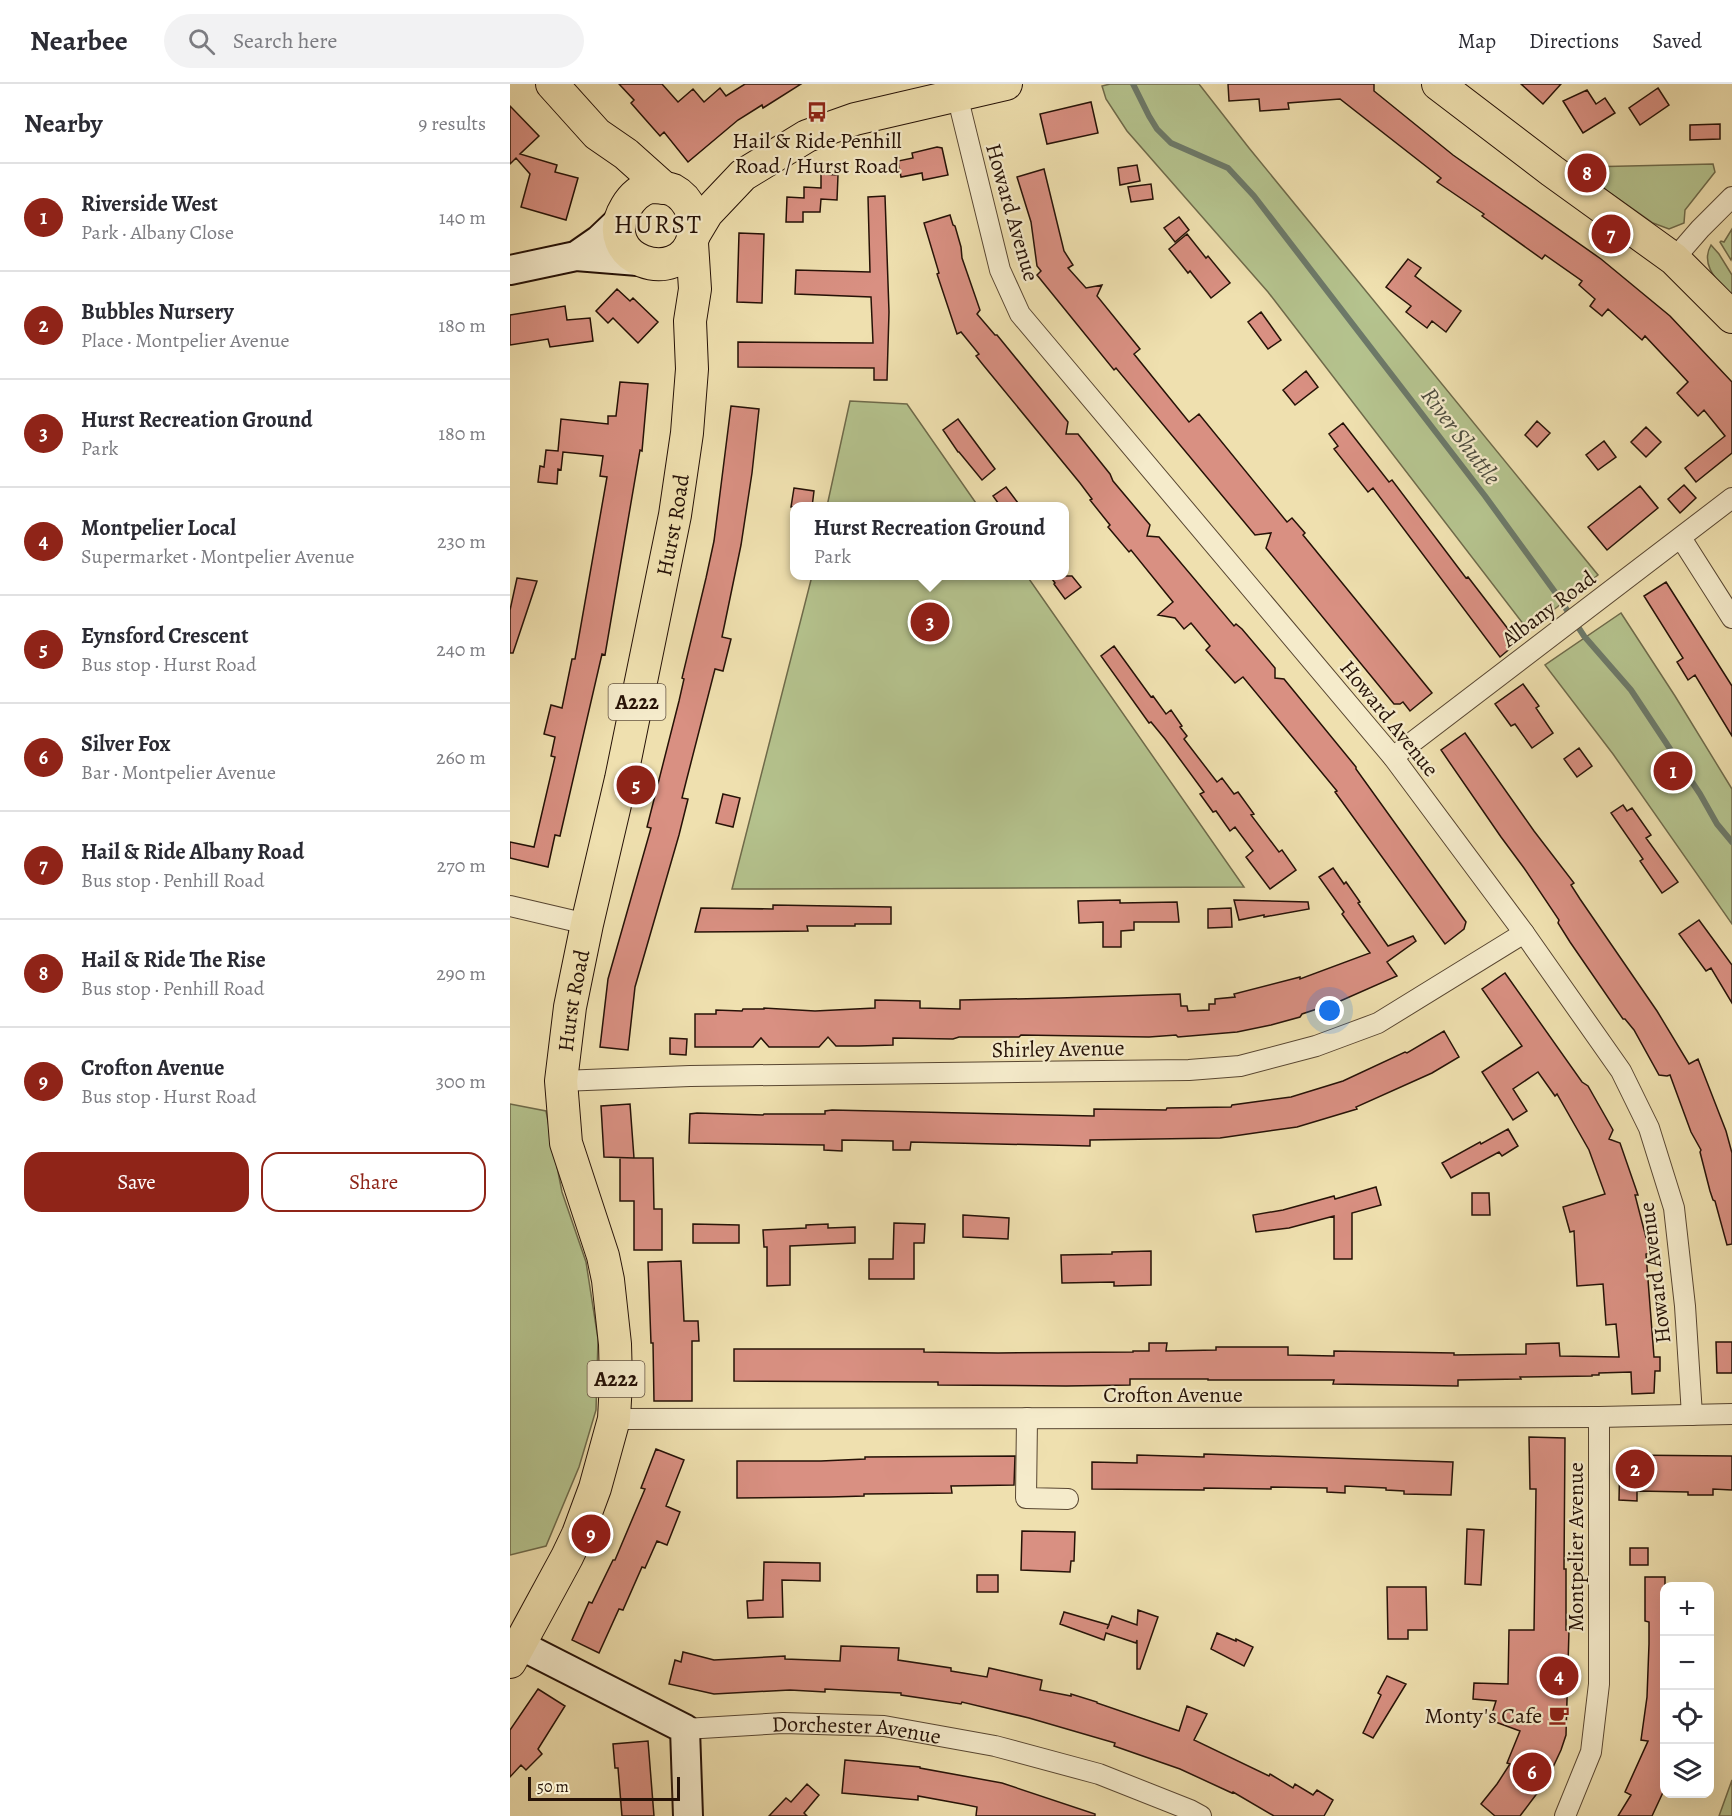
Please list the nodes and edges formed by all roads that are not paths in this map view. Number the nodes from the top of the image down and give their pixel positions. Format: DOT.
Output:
graph roads {
  1 [pos="552,84"];
  2 [pos="1006,84"];
  3 [pos="1438,84"];
  4 [pos="957,95"];
  5 [pos="601,136"];
  6 [pos="743,175"];
  7 [pos="669,189"];
  8 [pos="1732,197"];
  9 [pos="622,215"];
  10 [pos="693,238"];
  11 [pos="576,256"];
  12 [pos="1674,259"];
  13 [pos="643,262"];
  14 [pos="510,270"];
  15 [pos="1732,317"];
  16 [pos="690,321"];
  17 [pos="1732,498"];
  18 [pos="1681,538"];
  19 [pos="1732,618"];
  20 [pos="1393,757"];
  21 [pos="510,906"];
  22 [pos="587,924"];
  23 [pos="1524,933"];
  24 [pos="561,1081"];
  25 [pos="1732,1414"];
  26 [pos="1692,1415"];
  27 [pos="1599,1417"];
  28 [pos="1027,1418"];
  29 [pos="614,1419"];
  30 [pos="1068,1499"];
  31 [pos="515,1654"];
  32 [pos="685,1729"];
  33 [pos="688,1816"];
  34 [pos="1201,1816"];
  35 [pos="1564,1816"];
  1 -- 5 [label="main road, Hurst Road"];
  2 -- 4 [label="main road"];
  3 -- 12 [label="main road"];
  4 -- 6 [label="main road"];
  4 -- 20 [label="street, Howard Avenue"];
  5 -- 7 [label="main road, Hurst Road"];
  5 -- 9 [label="main road, Hurst Road"];
  6 -- 7 [label="main road"];
  6 -- 10 [label="main road"];
  7 -- 9 [label="main road"];
  7 -- 10 [label="main road, Hurst Road"];
  8 -- 12 [label="street"];
  9 -- 11 [label="street"];
  9 -- 13 [label="main road, Hurst Road"];
  10 -- 13 [label="main road"];
  10 -- 16 [label="main road, Hurst Road"];
  11 -- 13 [label="street"];
  11 -- 14 [label="street"];
  12 -- 15 [label="main road"];
  13 -- 16 [label="main road, Hurst Road"];
  16 -- 22 [label="main road, Hurst Road / A222"];
  17 -- 18 [label="street, Albany Road"];
  18 -- 19 [label="street"];
  18 -- 20 [label="street, Albany Road"];
  20 -- 23 [label="street, Howard Avenue"];
  21 -- 22 [label="street"];
  22 -- 24 [label="main road, Hurst Road / A222"];
  23 -- 24 [label="street, Shirley Avenue"];
  23 -- 26 [label="street, Howard Avenue"];
  24 -- 29 [label="main road, Hurst Road / A222"];
  25 -- 26 [label="street, Crofton Avenue"];
  26 -- 27 [label="street, Crofton Avenue"];
  27 -- 28 [label="street, Crofton Avenue"];
  27 -- 35 [label="street, Montpelier Avenue"];
  28 -- 29 [label="street, Crofton Avenue"];
  28 -- 30 [label="street"];
  29 -- 31 [label="main road, Hurst Road / A222"];
  31 -- 32 [label="street"];
  32 -- 33 [label="street"];
  32 -- 34 [label="street, Dorchester Avenue"];
}
